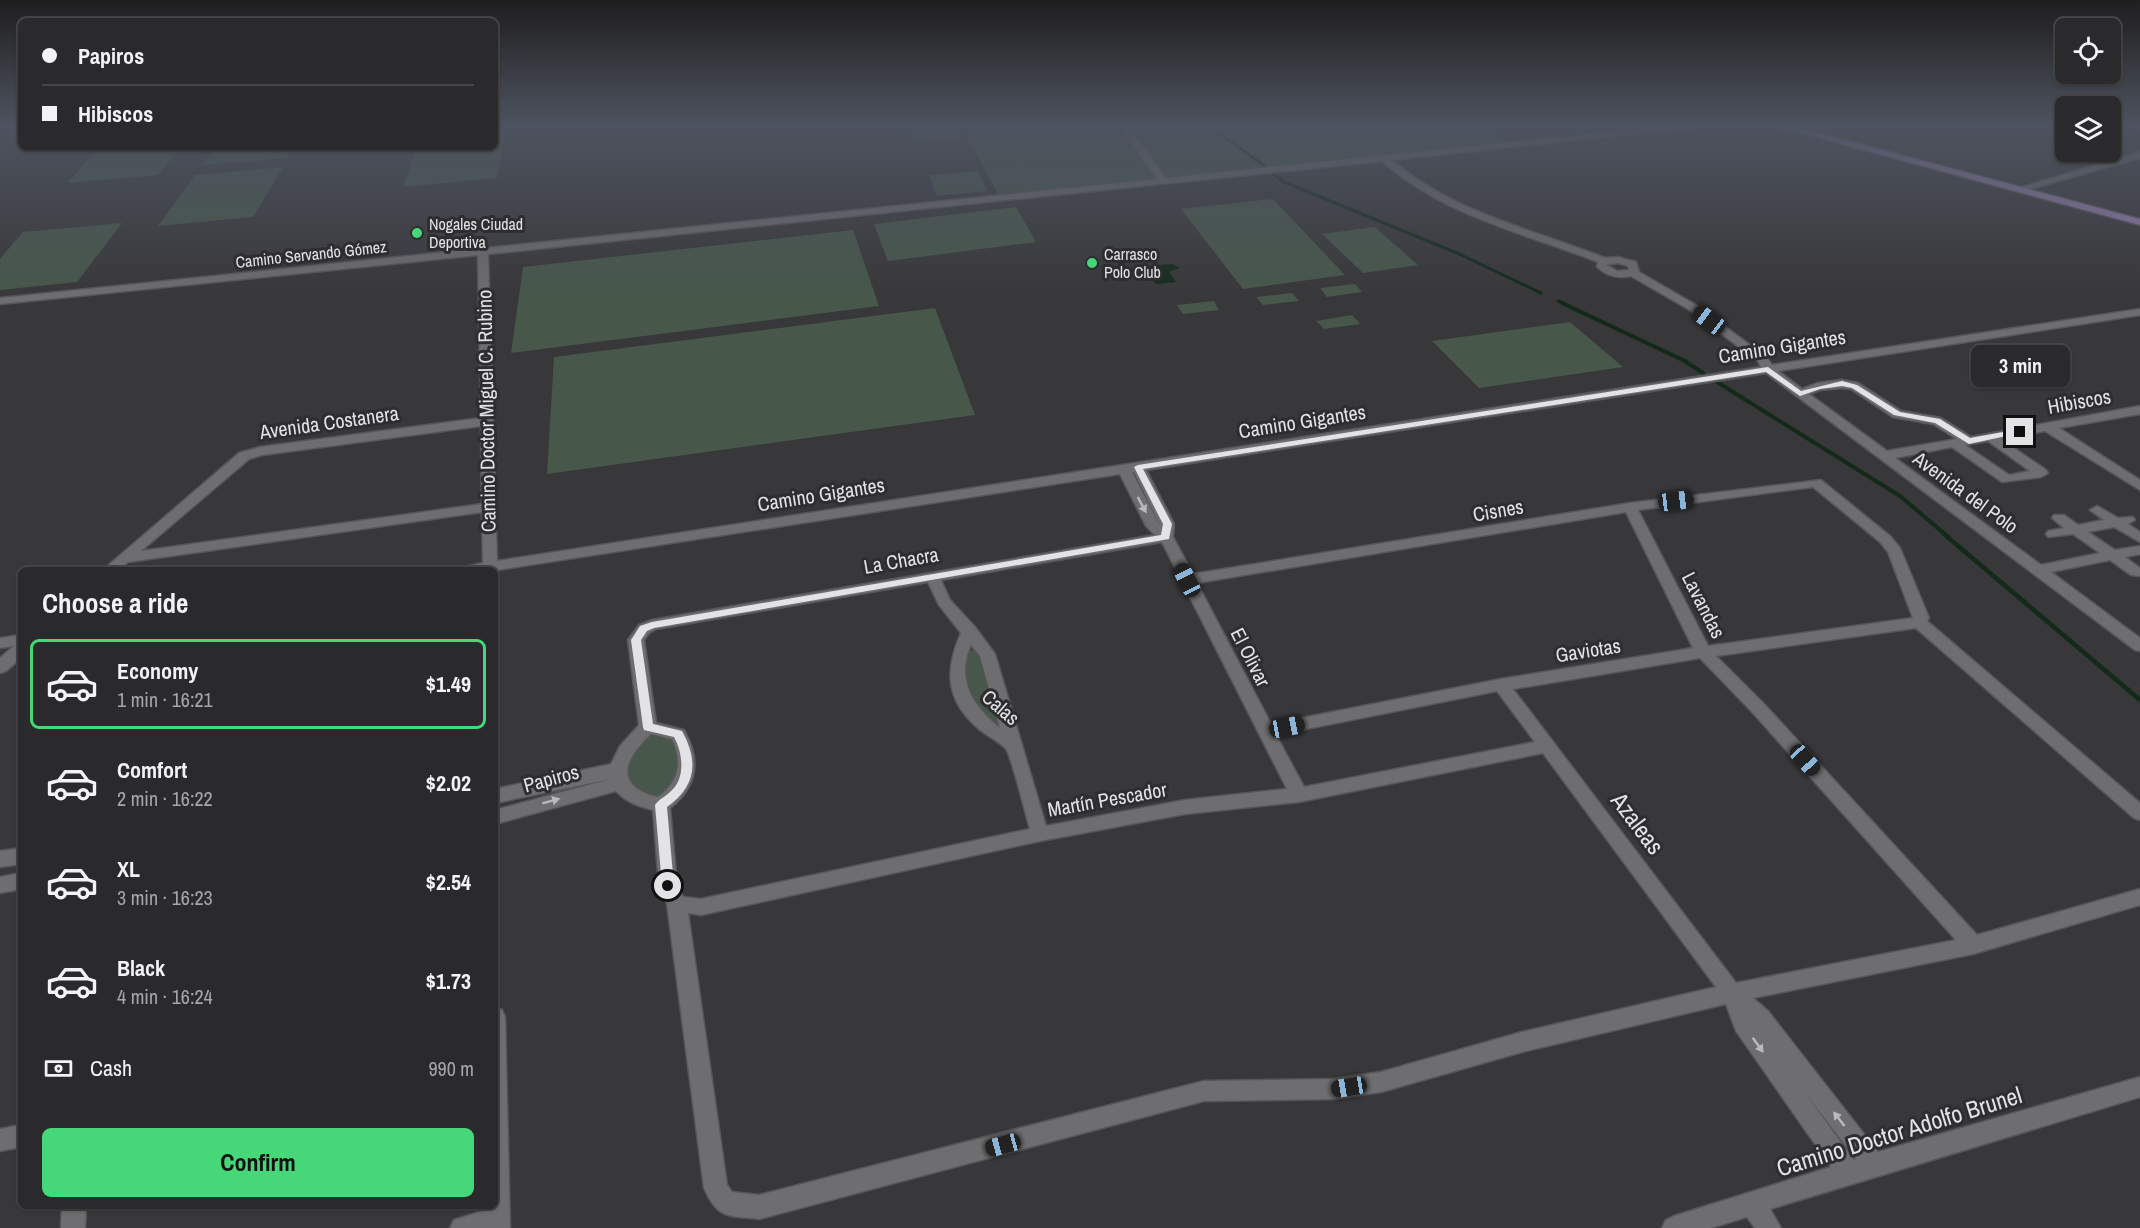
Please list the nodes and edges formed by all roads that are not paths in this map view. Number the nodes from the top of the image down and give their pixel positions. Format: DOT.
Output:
graph roads {
  1 [pos="1151,183"];
  2 [pos="1417,183"];
  3 [pos="1992,183"];
  4 [pos="2041,183"];
  5 [pos="2017,190"];
  6 [pos="2140,222"];
  7 [pos="483,251"];
  8 [pos="0,301"];
  9 [pos="2140,312"];
  10 [pos="1768,369"];
  11 [pos="1800,394"];
  12 [pos="2140,410"];
  13 [pos="487,421"];
  14 [pos="2048,427"];
  15 [pos="1990,437"];
  16 [pos="1969,441"];
  17 [pos="1955,444"];
  18 [pos="1883,456"];
  19 [pos="1131,468"];
  20 [pos="2140,486"];
  21 [pos="488,507"];
  22 [pos="1630,507"];
  23 [pos="2097,510"];
  24 [pos="2059,518"];
  25 [pos="2121,521"];
  26 [pos="2076,530"];
  27 [pos="2053,534"];
  28 [pos="1166,537"];
  29 [pos="2140,538"];
  30 [pos="2140,550"];
  31 [pos="2112,555"];
  32 [pos="124,558"];
  33 [pos="114,567"];
  34 [pos="490,567"];
  35 [pos="496,567"];
  36 [pos="2039,570"];
  37 [pos="2136,572"];
  38 [pos="932,576"];
  39 [pos="1187,580"];
  40 [pos="1919,622"];
  41 [pos="970,632"];
  42 [pos="18,640"];
  43 [pos="0,643"];
  44 [pos="2140,646"];
  45 [pos="18,652"];
  46 [pos="1703,652"];
  47 [pos="0,667"];
  48 [pos="1501,685"];
  49 [pos="648,727"];
  50 [pos="1266,731"];
  51 [pos="1013,745"];
  52 [pos="1547,746"];
  53 [pos="618,776"];
  54 [pos="1299,795"];
  55 [pos="498,796"];
  56 [pos="661,805"];
  57 [pos="2140,813"];
  58 [pos="498,815"];
  59 [pos="1040,834"];
  60 [pos="18,856"];
  61 [pos="0,859"];
  62 [pos="18,882"];
  63 [pos="0,885"];
  64 [pos="2140,897"];
  65 [pos="677,904"];
  66 [pos="1973,945"];
  67 [pos="1732,993"];
  68 [pos="2140,1087"];
  69 [pos="18,1137"];
  70 [pos="0,1140"];
  71 [pos="1874,1165"];
  72 [pos="1850,1174"];
  73 [pos="1752,1204"];
  74 [pos="74,1209"];
  75 [pos="498,1223"];
  76 [pos="73,1228"];
  77 [pos="462,1228"];
  78 [pos="1674,1228"];
  79 [pos="1768,1228"];
  1 -- 7 [label="street, Camino Servando Gómez"];
  2 -- 10 [label="street, Avenida del Polo"];
  3 -- 5 [label="main road"];
  4 -- 5 [label="street"];
  5 -- 6 [label="main road"];
  7 -- 8 [label="street, Camino Servando Gómez"];
  7 -- 13 [label="street, Camino Doctor Miguel C. Rubino"];
  9 -- 10 [label="street, Camino Gigantes"];
  10 -- 11 [label="street, Avenida del Polo"];
  10 -- 19 [label="street, Camino Gigantes"];
  11 -- 16 [label="street"];
  11 -- 18 [label="street, Avenida del Polo"];
  12 -- 14 [label="street, Hibiscos"];
  13 -- 21 [label="street, Camino Doctor Miguel C. Rubino"];
  13 -- 32 [label="street, Avenida Costanera"];
  14 -- 15 [label="street, Hibiscos"];
  14 -- 20 [label="street"];
  15 -- 16 [label="street, Hibiscos"];
  15 -- 17 [label="street"];
  16 -- 17 [label="street, Hibiscos"];
  17 -- 18 [label="street, Hibiscos"];
  18 -- 36 [label="street, Avenida del Polo"];
  19 -- 28 [label="street, El Olivar"];
  19 -- 35 [label="street, Camino Gigantes"];
  21 -- 32 [label="street"];
  21 -- 34 [label="street, Camino Doctor Miguel C. Rubino"];
  22 -- 39 [label="street, Cisnes"];
  22 -- 40 [label="street, Cisnes"];
  22 -- 46 [label="street, Lavandas"];
  23 -- 25 [label="street"];
  24 -- 26 [label="street"];
  25 -- 26 [label="street"];
  25 -- 29 [label="street"];
  26 -- 27 [label="street"];
  26 -- 31 [label="street"];
  28 -- 38 [label="street, La Chacra"];
  28 -- 39 [label="street, El Olivar"];
  30 -- 31 [label="street"];
  31 -- 36 [label="street"];
  31 -- 37 [label="street"];
  32 -- 33 [label="street, Avenida Costanera"];
  36 -- 44 [label="street, Avenida del Polo"];
  38 -- 41 [label="street, Calas"];
  38 -- 49 [label="street, La Chacra"];
  39 -- 50 [label="street, El Olivar"];
  40 -- 46 [label="street, Gaviotas"];
  40 -- 57 [label="street"];
  41 -- 51 [label="street, Calas"];
  41 -- 51 [label="street, Calas"];
  42 -- 43 [label="street"];
  45 -- 47 [label="street"];
  46 -- 48 [label="street, Gaviotas"];
  46 -- 66 [label="street, Lavandas"];
  48 -- 50 [label="street, Gaviotas"];
  48 -- 52 [label="street, Azaleas"];
  49 -- 53 [label="street"];
  49 -- 56 [label="street"];
  50 -- 54 [label="street, El Olivar"];
  51 -- 59 [label="street, Calas"];
  52 -- 54 [label="street, Martín Pescador"];
  52 -- 67 [label="street, Azaleas"];
  53 -- 55 [label="street, Papiros"];
  53 -- 56 [label="street"];
  58 -- 53 [label="street, Papiros, one-way"];
  54 -- 59 [label="street, Martín Pescador"];
  56 -- 65 [label="street"];
  59 -- 65 [label="street, Martín Pescador"];
  60 -- 61 [label="street"];
  62 -- 63 [label="street"];
  64 -- 66 [label="street"];
  65 -- 67 [label="street"];
  66 -- 67 [label="street"];
  71 -- 67 [label="street, Azaleas, one-way"];
  67 -- 72 [label="street, Azaleas, one-way"];
  68 -- 71 [label="street, Camino Doctor Adolfo Brunel"];
  69 -- 70 [label="street"];
  71 -- 72 [label="street, Camino Doctor Adolfo Brunel"];
  72 -- 73 [label="street, Camino Doctor Adolfo Brunel"];
  73 -- 78 [label="street, Camino Doctor Adolfo Brunel"];
  73 -- 79 [label="street"];
  74 -- 76 [label="street"];
  75 -- 77 [label="street"];
}
